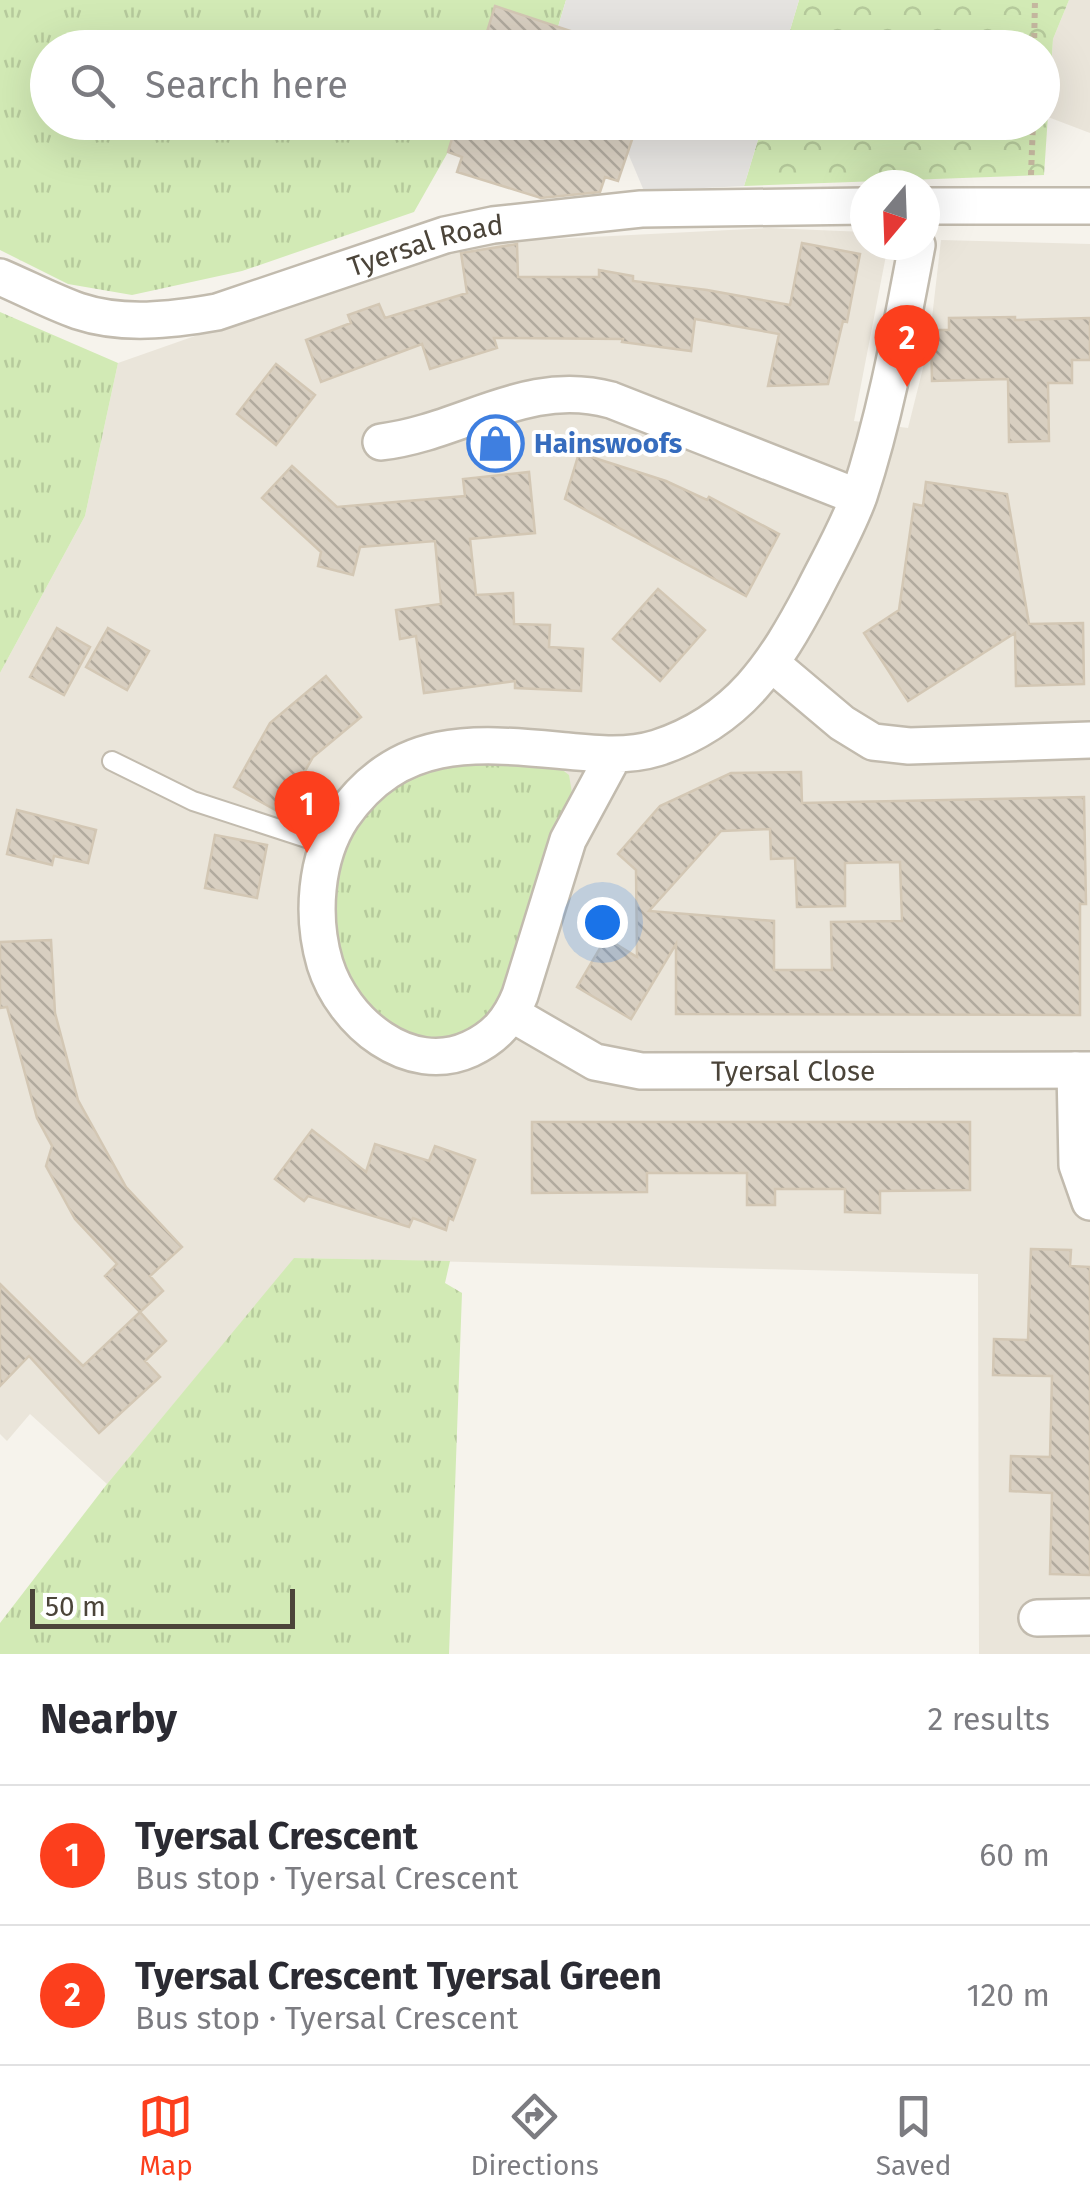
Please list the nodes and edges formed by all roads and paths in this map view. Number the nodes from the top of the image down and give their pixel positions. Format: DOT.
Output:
graph roads {
  1 [pos="1035,0"];
  2 [pos="1034,30"];
  3 [pos="1032,140"];
  4 [pos="850,206"];
  5 [pos="940,206"];
  6 [pos="1030,206"];
  7 [pos="1090,206"];
  8 [pos="914,260"];
  9 [pos="0,277"];
  10 [pos="381,442"];
  11 [pos="858,497"];
  12 [pos="772,664"];
  13 [pos="1090,740"];
  14 [pos="614,754"];
  15 [pos="112,761"];
  16 [pos="328,845"];
  17 [pos="512,1014"];
  18 [pos="1082,1070"];
  19 [pos="1090,1202"];
  20 [pos="1090,1617"];
  21 [pos="1037,1618"];
  1 -- 2 [label="path"];
  3 -- 6 [label="path"];
  4 -- 9 [label="street, Tyersal Road"];
  5 -- 6 [label="street"];
  6 -- 7 [label="street"];
  8 -- 11 [label="street"];
  10 -- 11 [label="street"];
  11 -- 12 [label="street"];
  12 -- 13 [label="street"];
  12 -- 14 [label="street"];
  14 -- 16 [label="street"];
  14 -- 17 [label="street"];
  15 -- 16 [label="lane"];
  16 -- 17 [label="street"];
  17 -- 18 [label="street, Tyersal Close"];
  18 -- 19 [label="street"];
  20 -- 21 [label="street"];
}
